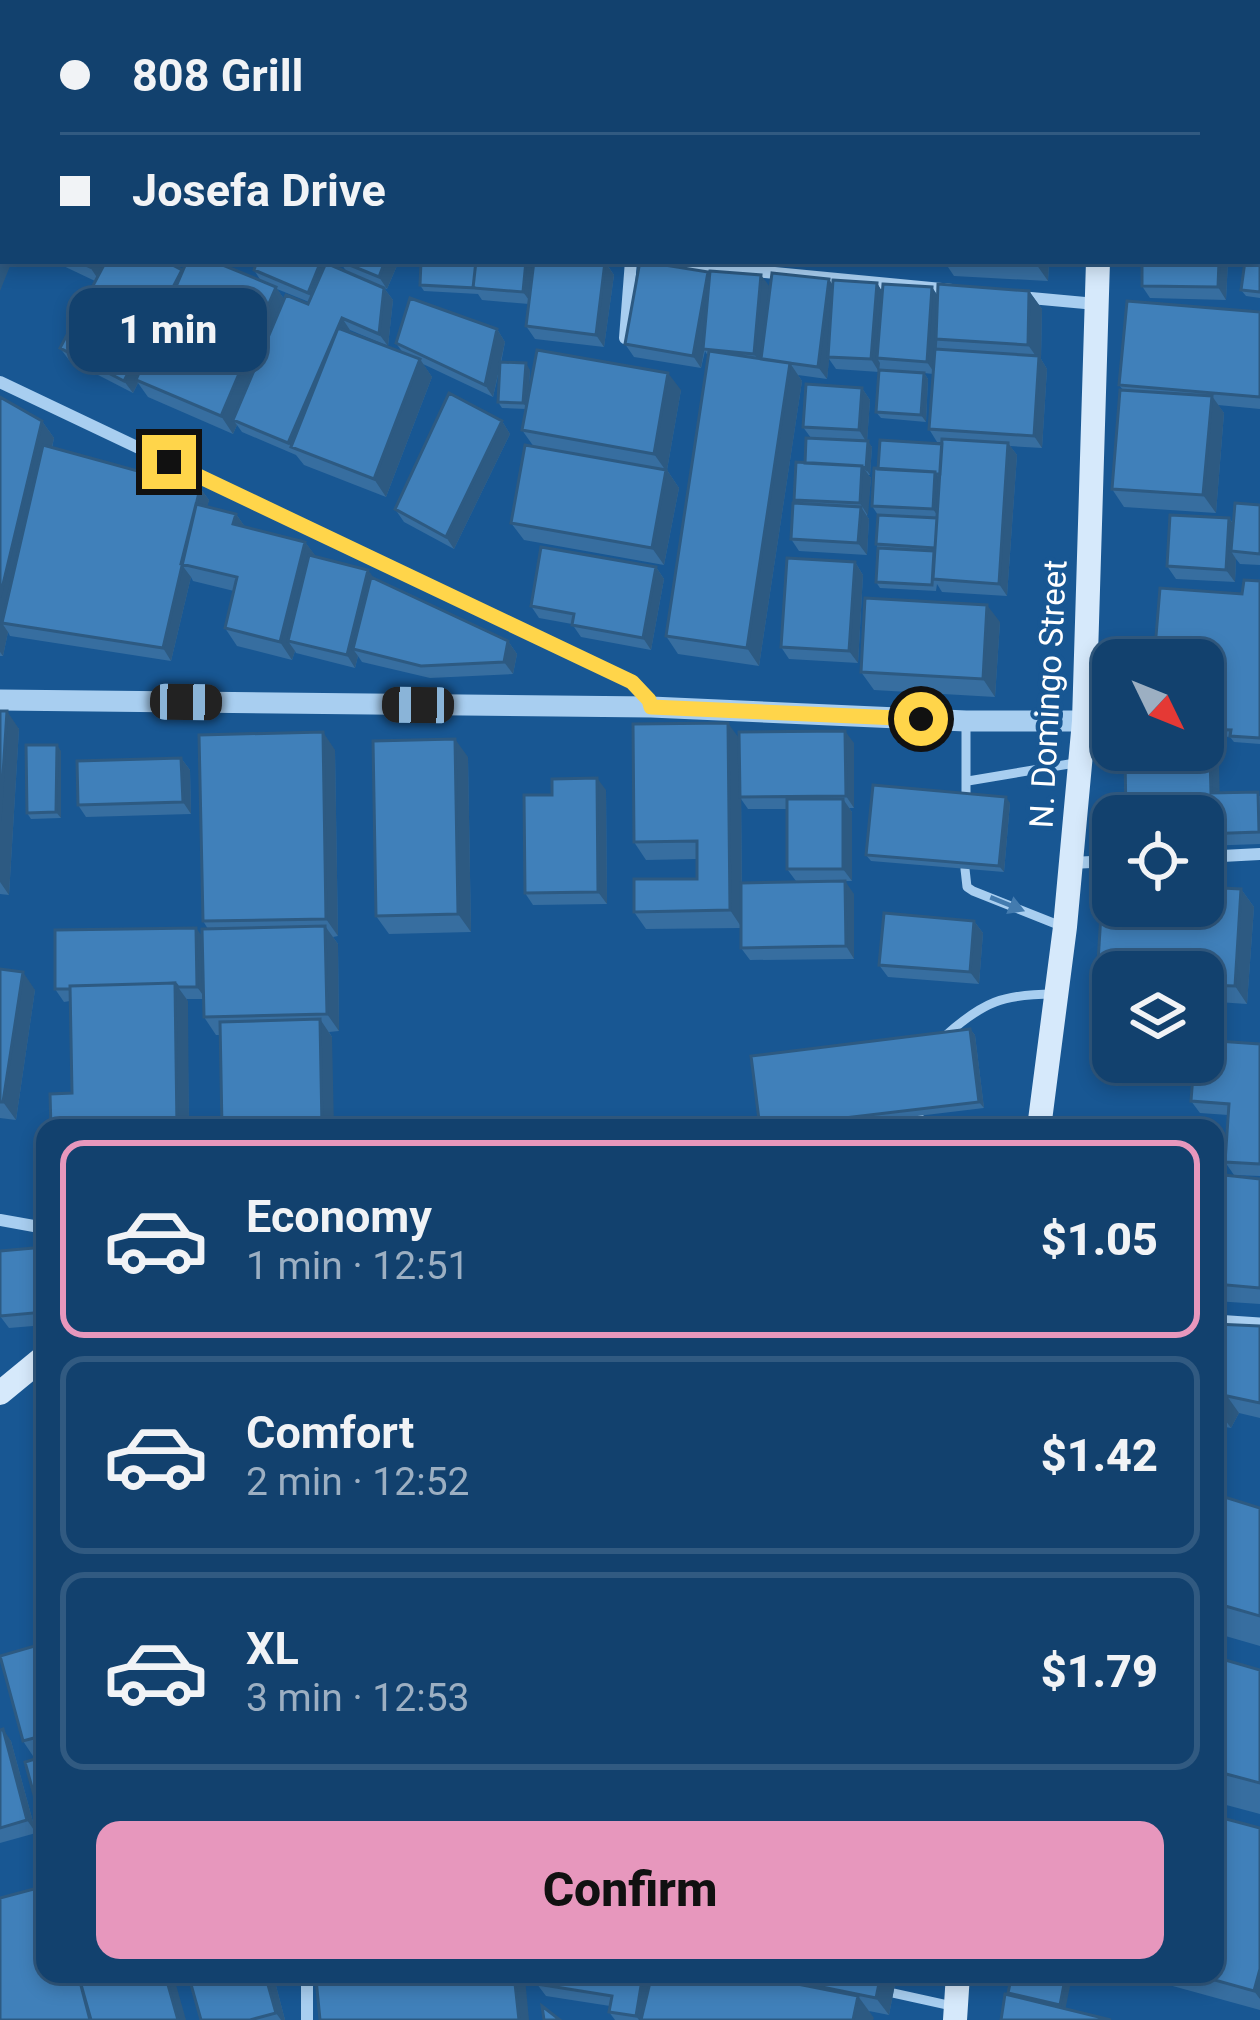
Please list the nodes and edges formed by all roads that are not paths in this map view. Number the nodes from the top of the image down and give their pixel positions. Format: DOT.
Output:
graph roads {
  1 [pos="631,264"];
  2 [pos="683,264"];
  3 [pos="1098,264"];
  4 [pos="956,290"];
  5 [pos="1002,295"];
  6 [pos="1096,304"];
  7 [pos="625,338"];
  8 [pos="0,382"];
  9 [pos="0,700"];
  10 [pos="651,707"];
  11 [pos="967,721"];
  12 [pos="1084,721"];
  13 [pos="1081,763"];
  14 [pos="968,781"];
  15 [pos="966,799"];
  16 [pos="1260,854"];
  17 [pos="1224,856"];
  18 [pos="1092,862"];
  19 [pos="1071,863"];
  20 [pos="965,869"];
  21 [pos="1065,928"];
  22 [pos="1057,994"];
  23 [pos="941,1040"];
  24 [pos="919,1115"];
  25 [pos="919,1119"];
  26 [pos="1040,1119"];
  27 [pos="0,1220"];
  28 [pos="36,1226"];
  29 [pos="1224,1320"];
  30 [pos="1260,1322"];
  31 [pos="36,1363"];
  32 [pos="0,1393"];
  33 [pos="307,1983"];
  34 [pos="958,1983"];
  35 [pos="893,1993"];
  36 [pos="956,2013"];
  37 [pos="307,2020"];
  1 -- 7 [label="street"];
  2 -- 4 [label="street"];
  3 -- 6 [label="main road, N. Domingo Street"];
  5 -- 6 [label="street"];
  6 -- 12 [label="main road, N. Domingo Street"];
  8 -- 10 [label="street"];
  9 -- 10 [label="street"];
  10 -- 11 [label="street"];
  11 -- 12 [label="street"];
  11 -- 14 [label="lane"];
  12 -- 13 [label="main road, N. Domingo Street"];
  13 -- 14 [label="lane"];
  13 -- 19 [label="main road, N. Domingo Street"];
  14 -- 15 [label="lane"];
  16 -- 17 [label="street"];
  18 -- 19 [label="street"];
  19 -- 21 [label="main road, N. Domingo Street"];
  20 -- 21 [label="lane, one-way"];
  21 -- 22 [label="main road, N. Domingo Street"];
  22 -- 23 [label="lane"];
  22 -- 26 [label="main road, N. Domingo Street"];
  24 -- 25 [label="lane"];
  27 -- 28 [label="street"];
  29 -- 30 [label="lane"];
  31 -- 32 [label="main road"];
  33 -- 37 [label="street"];
  34 -- 36 [label="main road"];
  35 -- 36 [label="lane"];
}
